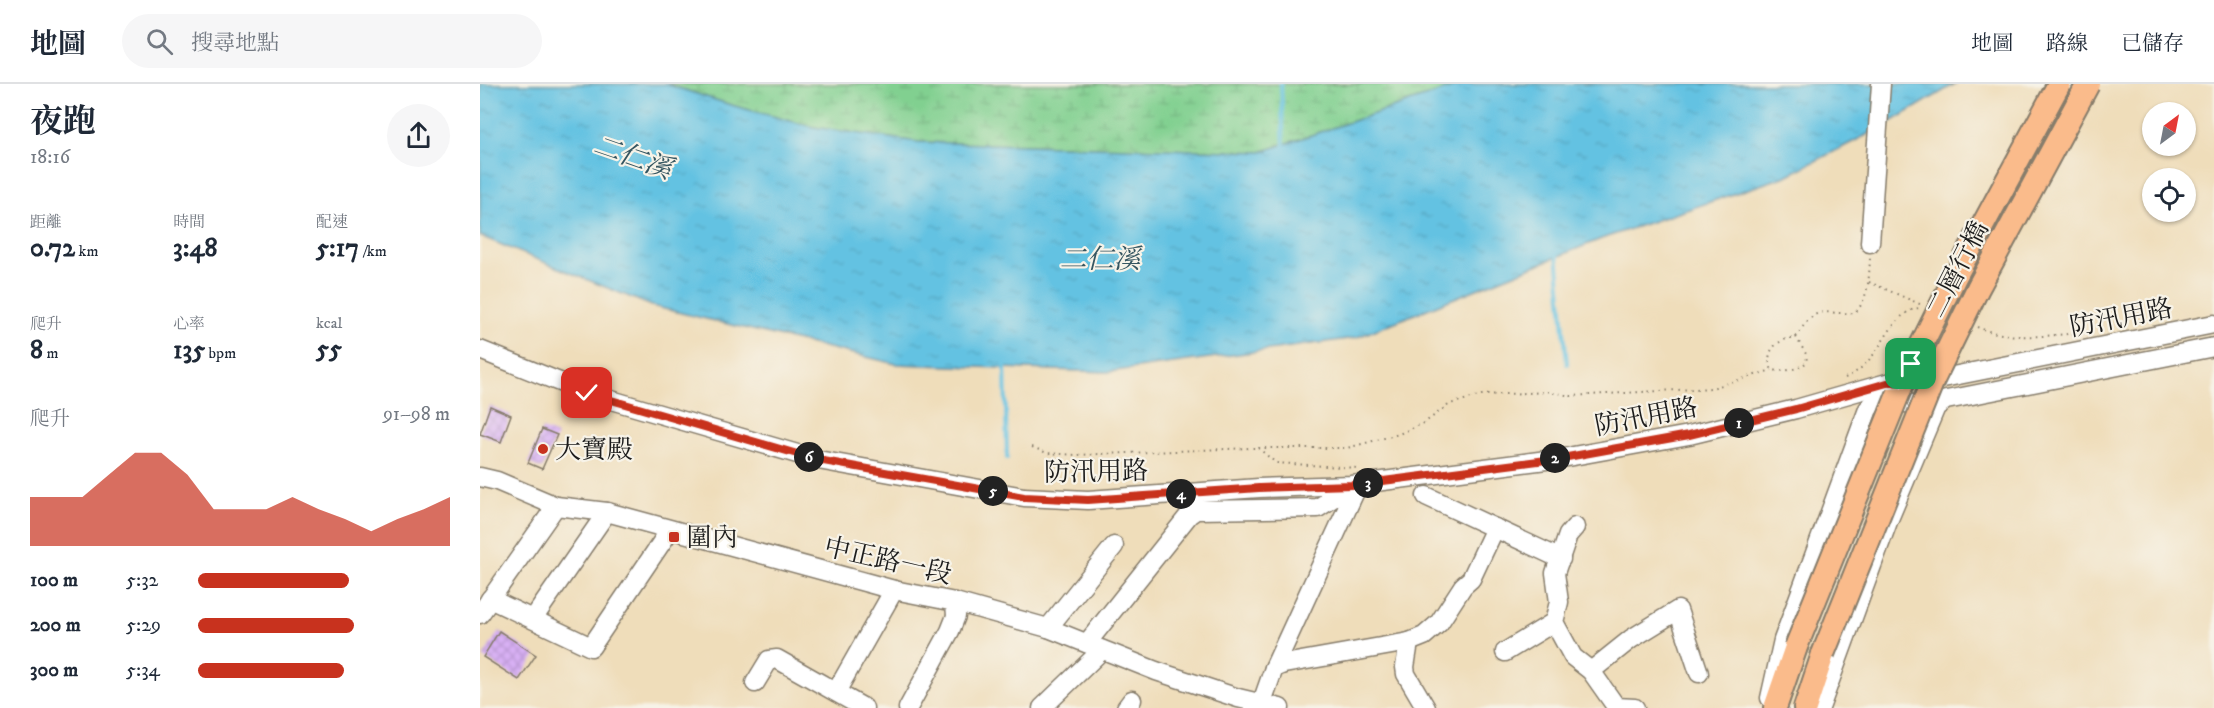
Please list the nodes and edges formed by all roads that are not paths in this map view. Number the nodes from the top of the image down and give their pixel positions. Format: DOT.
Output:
graph roads {
  1 [pos="1881,84"];
  2 [pos="2059,84"];
  3 [pos="2088,84"];
  4 [pos="1870,243"];
  5 [pos="2214,324"];
  6 [pos="2214,347"];
  7 [pos="480,350"];
  8 [pos="1933,380"];
  9 [pos="1903,382"];
  10 [pos="1936,407"];
  11 [pos="480,477"];
  12 [pos="1356,479"];
  13 [pos="1426,496"];
  14 [pos="556,506"];
  15 [pos="607,512"];
  16 [pos="1575,527"];
  17 [pos="1495,528"];
  18 [pos="669,530"];
  19 [pos="1114,546"];
  20 [pos="1561,559"];
  21 [pos="894,590"];
  22 [pos="955,602"];
  23 [pos="485,606"];
  24 [pos="533,619"];
  25 [pos="1554,622"];
  26 [pos="1048,628"];
  27 [pos="1409,642"];
  28 [pos="1094,647"];
  29 [pos="1505,652"];
  30 [pos="1274,668"];
  31 [pos="1591,671"];
  32 [pos="1699,673"];
  33 [pos="755,683"];
  34 [pos="836,692"];
  35 [pos="1262,702"];
  36 [pos="1237,703"];
  37 [pos="1617,707"];
  38 [pos="864,708"];
  39 [pos="908,708"];
  40 [pos="1042,708"];
  41 [pos="1280,708"];
  42 [pos="1426,708"];
  43 [pos="1635,708"];
  44 [pos="1768,708"];
  45 [pos="1775,708"];
  46 [pos="1805,708"];
  47 [pos="1820,708"];
  1 -- 4 [label="street"];
  2 -- 9 [label="main road, 二層行橋, bridge"];
  3 -- 8 [label="main road, 二層行橋, bridge"];
  5 -- 8 [label="street, 防汛用路"];
  6 -- 10 [label="street"];
  7 -- 12 [label="street, 防汛用路"];
  8 -- 46 [label="main road, 二層行橋, bridge"];
  9 -- 12 [label="street, 防汛用路"];
  9 -- 45 [label="main road, 二層行橋, bridge"];
  10 -- 44 [label="street"];
  10 -- 47 [label="street"];
  11 -- 14 [label="street, 中正路一段"];
  12 -- 28 [label="street"];
  12 -- 30 [label="street"];
  13 -- 17 [label="street"];
  14 -- 15 [label="street, 中正路一段"];
  14 -- 23 [label="street"];
  15 -- 18 [label="street, 中正路一段"];
  15 -- 24 [label="street"];
  16 -- 20 [label="street"];
  17 -- 20 [label="street"];
  17 -- 27 [label="street"];
  18 -- 21 [label="street, 中正路一段"];
  18 -- 24 [label="street"];
  19 -- 26 [label="street"];
  20 -- 25 [label="street"];
  21 -- 22 [label="street, 中正路一段"];
  21 -- 34 [label="street"];
  22 -- 26 [label="street, 中正路一段"];
  22 -- 39 [label="street"];
  23 -- 24 [label="street"];
  25 -- 29 [label="street"];
  25 -- 31 [label="street"];
  26 -- 28 [label="street, 中正路一段"];
  27 -- 30 [label="street"];
  27 -- 42 [label="street"];
  28 -- 36 [label="street, 中正路一段"];
  28 -- 40 [label="street"];
  30 -- 35 [label="street"];
  31 -- 32 [label="street"];
  31 -- 37 [label="street"];
  33 -- 34 [label="street"];
  34 -- 38 [label="street"];
  35 -- 36 [label="street, 中正路一段"];
  35 -- 41 [label="street, 中正路一段"];
  37 -- 43 [label="street"];
}
